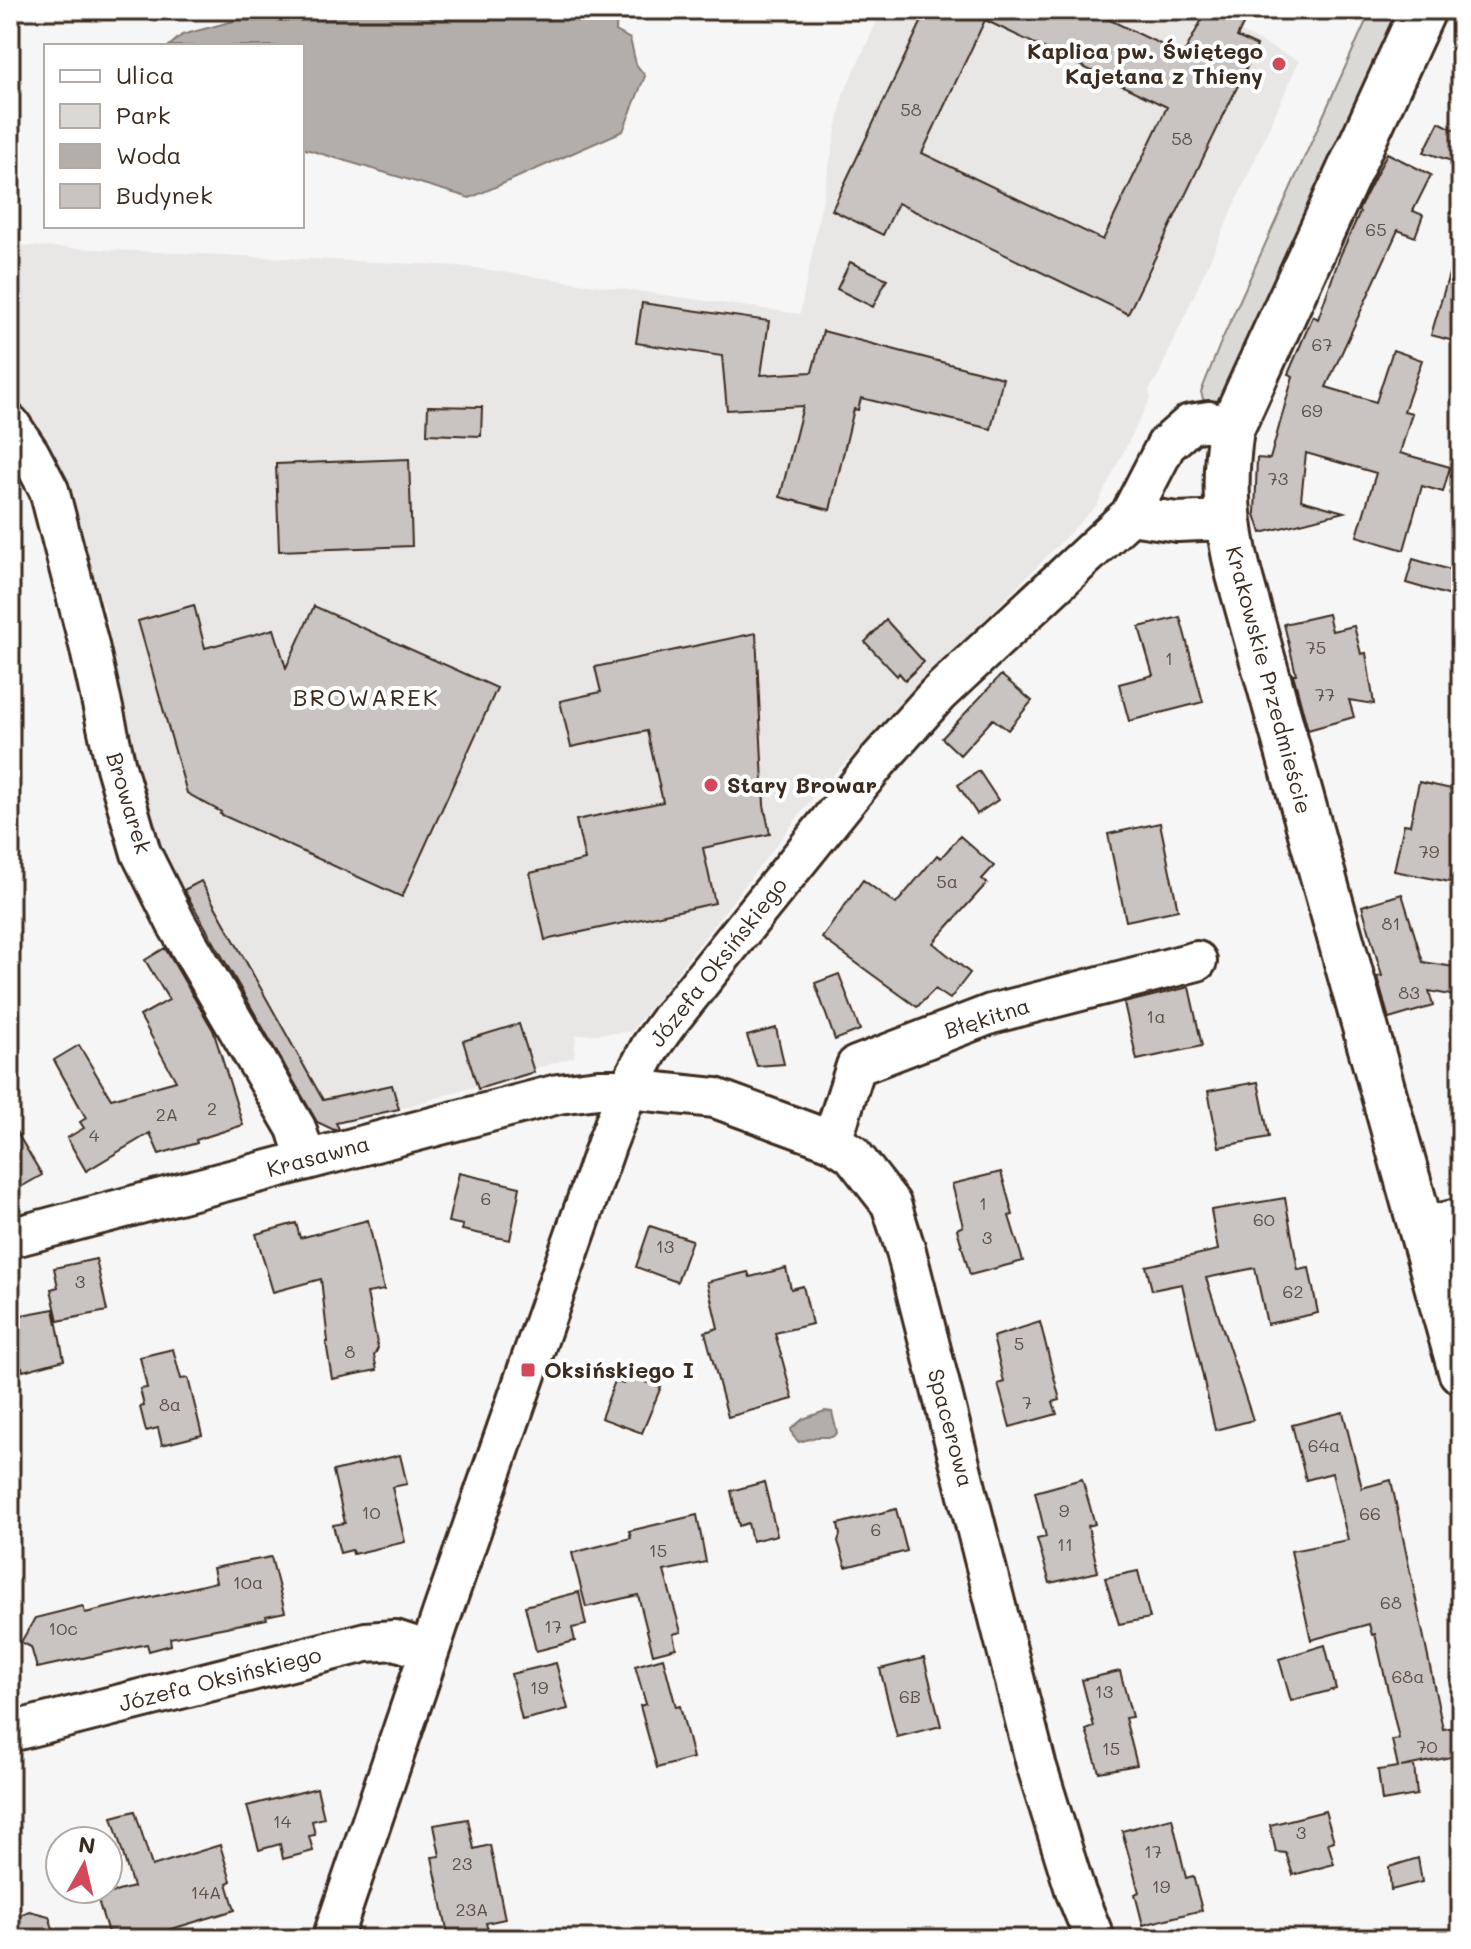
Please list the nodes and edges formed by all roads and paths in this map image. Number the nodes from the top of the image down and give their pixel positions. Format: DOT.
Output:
graph roads {
  1 [pos="1423,10"];
  2 [pos="10,424"];
  3 [pos="1211,426"];
  4 [pos="1130,515"];
  5 [pos="1226,520"];
  6 [pos="1197,961"];
  7 [pos="628,1089"];
  8 [pos="832,1141"];
  9 [pos="306,1159"];
  10 [pos="1441,1223"];
  11 [pos="10,1238"];
  12 [pos="1461,1371"];
  13 [pos="429,1651"];
  14 [pos="10,1732"];
  15 [pos="332,1939"];
  16 [pos="1095,1939"];
  1 -- 3 [label="street, Krakowskie Przedmieście"];
  2 -- 9 [label="street, Browarek"];
  3 -- 4 [label="street, Józefa Oksińskiego"];
  3 -- 5 [label="street, Krakowskie Przedmieście"];
  4 -- 5 [label="street"];
  4 -- 7 [label="street, Józefa Oksińskiego"];
  5 -- 10 [label="street, Krakowskie Przedmieście"];
  6 -- 8 [label="street, Błękitna"];
  7 -- 8 [label="street, Spacerowa"];
  7 -- 9 [label="street, Krasawna"];
  7 -- 13 [label="street, Józefa Oksińskiego"];
  8 -- 16 [label="street, Spacerowa"];
  9 -- 11 [label="street, Krasawna"];
  10 -- 12 [label="street, Krakowskie Przedmieście"];
  13 -- 14 [label="street, Józefa Oksińskiego"];
  13 -- 15 [label="street, Józefa Oksińskiego"];
}
